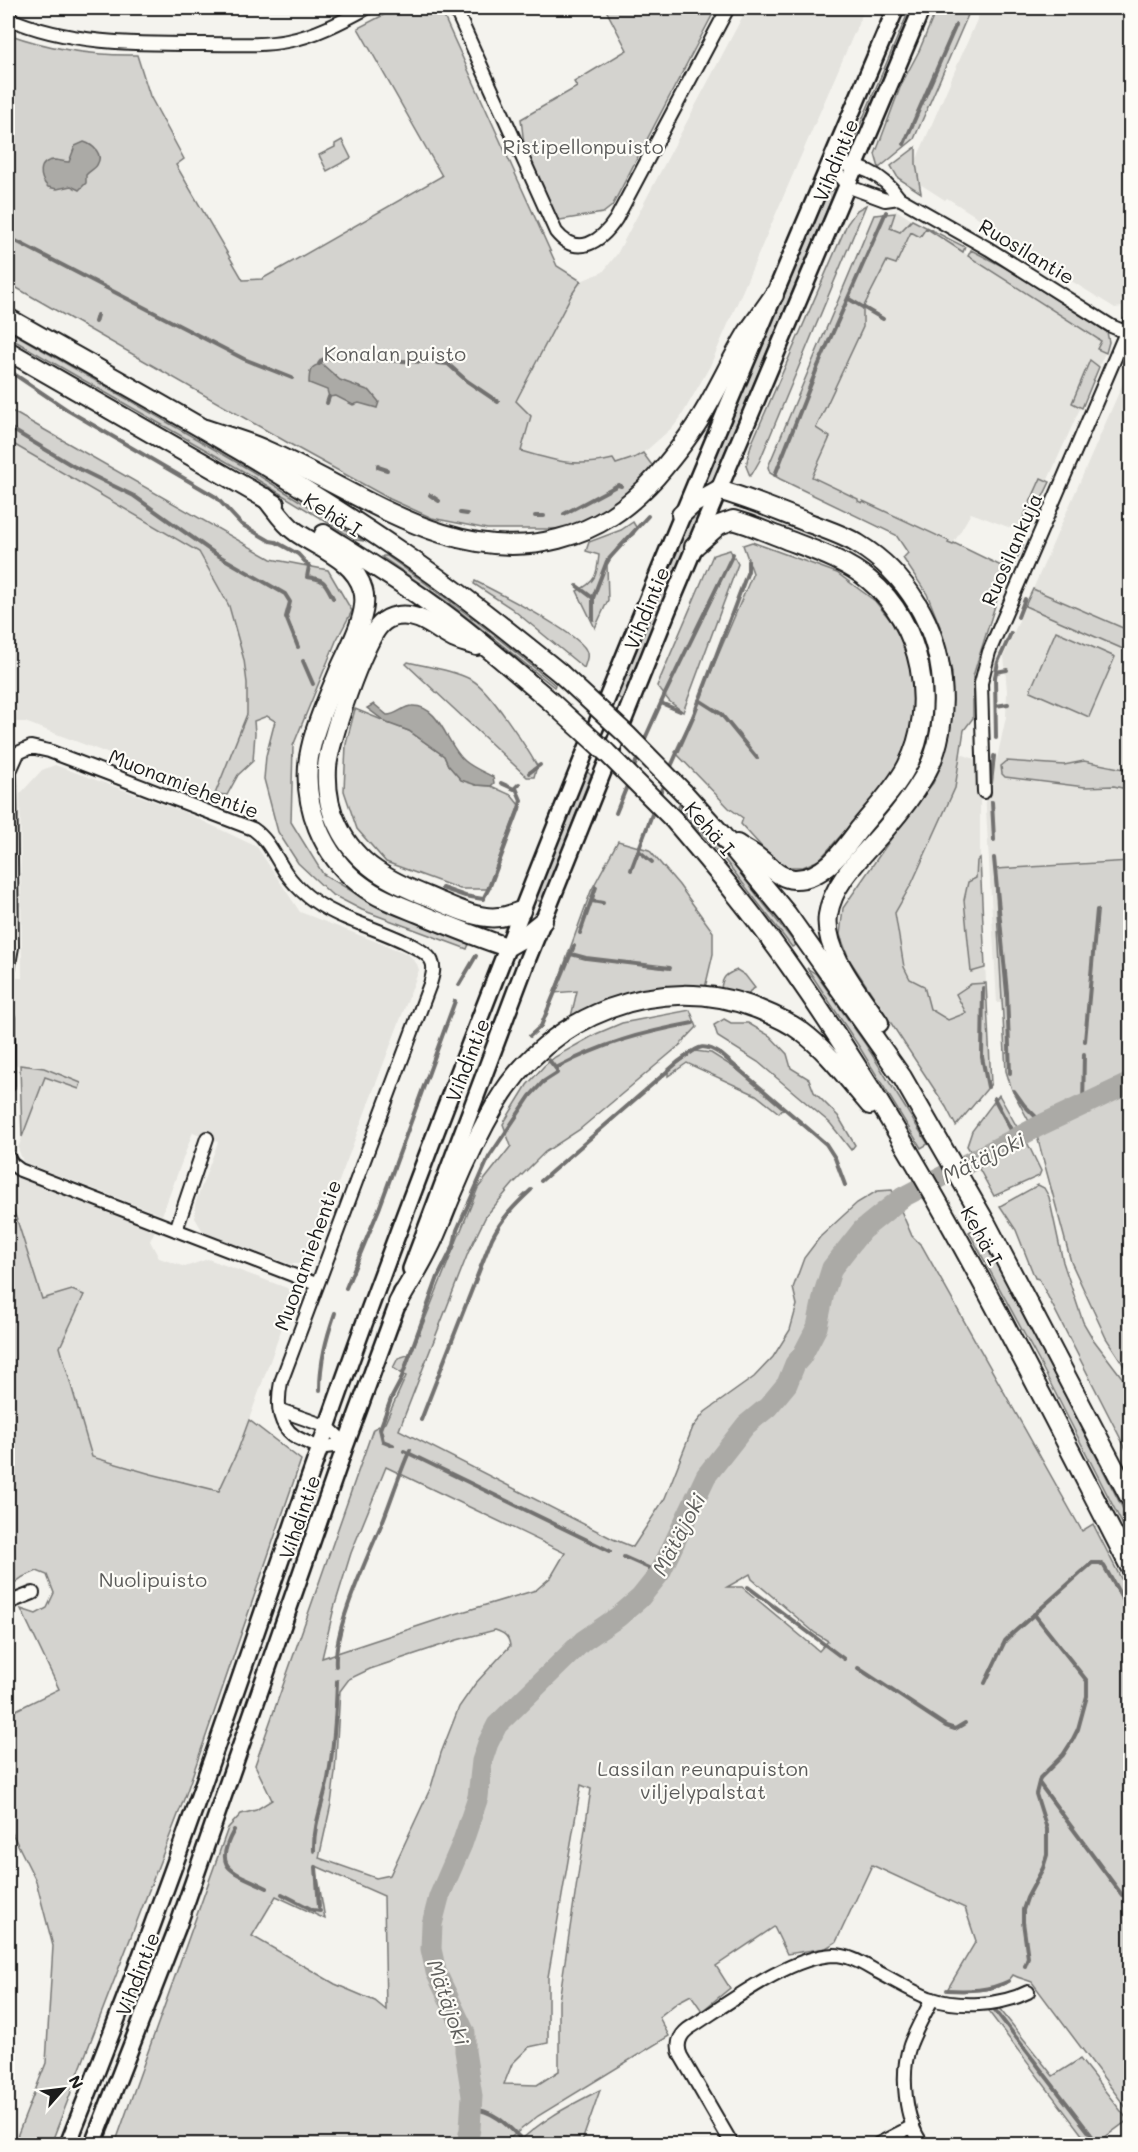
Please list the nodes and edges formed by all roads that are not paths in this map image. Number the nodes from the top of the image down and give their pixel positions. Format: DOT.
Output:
graph roads {
  1 [pos="367,8"];
  2 [pos="455,8"];
  3 [pos="728,8"];
  4 [pos="896,8"];
  5 [pos="922,8"];
  6 [pos="8,18"];
  7 [pos="830,163"];
  8 [pos="855,165"];
  9 [pos="847,186"];
  10 [pos="899,198"];
  11 [pos="774,295"];
  12 [pos="8,318"];
  13 [pos="1129,330"];
  14 [pos="8,351"];
  15 [pos="205,429"];
  16 [pos="718,490"];
  17 [pos="266,498"];
  18 [pos="681,515"];
  19 [pos="694,546"];
  20 [pos="493,652"];
  21 [pos="984,792"];
  22 [pos="722,835"];
  23 [pos="521,911"];
  24 [pos="543,921"];
  25 [pos="507,947"];
  26 [pos="8,970"];
  27 [pos="8,1018"];
  28 [pos="902,1077"];
  29 [pos="8,1086"];
  30 [pos="898,1134"];
  31 [pos="207,1138"];
  32 [pos="8,1157"];
  33 [pos="176,1230"];
  34 [pos="316,1284"];
  35 [pos="398,1304"];
  36 [pos="280,1410"];
  37 [pos="327,1427"];
  38 [pos="346,1444"];
  39 [pos="320,1447"];
  40 [pos="1131,1498"];
  41 [pos="1131,1567"];
  42 [pos="33,1593"];
  43 [pos="8,1602"];
  44 [pos="1028,1992"];
  45 [pos="932,1999"];
  46 [pos="913,2126"];
  47 [pos="68,2145"];
  48 [pos="93,2145"];
  49 [pos="732,2145"];
  50 [pos="878,2145"];
  51 [pos="922,2145"];
  1 -- 6 [label="street"];
  2 -- 3 [label="street"];
  4 -- 7 [label="main road, Vihdintie"];
  5 -- 8 [label="main road, Vihdintie"];
  7 -- 8 [label="street, Ruosilantie"];
  7 -- 9 [label="street"];
  7 -- 11 [label="main road, Vihdintie"];
  8 -- 9 [label="main road, Vihdintie"];
  8 -- 10 [label="street, Ruosilantie"];
  9 -- 10 [label="street, Ruosilantie"];
  9 -- 16 [label="main road, Vihdintie"];
  10 -- 13 [label="street, Ruosilantie"];
  11 -- 15 [label="highway"];
  11 -- 18 [label="main road, Vihdintie"];
  12 -- 15 [label="highway, Kehä I"];
  13 -- 21 [label="street, Ruosilankuja"];
  14 -- 17 [label="highway, Kehä I"];
  15 -- 22 [label="highway, Kehä I, bridge"];
  16 -- 18 [label="highway"];
  16 -- 19 [label="main road, Vihdintie"];
  16 -- 28 [label="highway"];
  17 -- 20 [label="highway, Kehä I"];
  17 -- 25 [label="highway"];
  18 -- 23 [label="main road, Vihdintie"];
  19 -- 22 [label="highway"];
  19 -- 24 [label="main road, Vihdintie"];
  20 -- 23 [label="highway"];
  20 -- 30 [label="highway, Kehä I, bridge"];
  22 -- 28 [label="highway, Kehä I"];
  23 -- 25 [label="main road, Vihdintie"];
  24 -- 25 [label="highway"];
  24 -- 35 [label="main road, Vihdintie"];
  25 -- 37 [label="main road, Vihdintie"];
  26 -- 34 [label="street, Muonamiehentie"];
  27 -- 29 [label="street"];
  28 -- 40 [label="highway, Kehä I"];
  30 -- 35 [label="highway"];
  30 -- 41 [label="highway, Kehä I"];
  31 -- 33 [label="street"];
  32 -- 33 [label="street"];
  33 -- 34 [label="street"];
  34 -- 36 [label="street, Muonamiehentie"];
  35 -- 38 [label="main road, Vihdintie"];
  36 -- 37 [label="street"];
  36 -- 39 [label="street, Muonamiehentie"];
  37 -- 38 [label="street"];
  37 -- 39 [label="main road, Vihdintie"];
  38 -- 39 [label="street, Muonamiehentie"];
  38 -- 48 [label="main road, Vihdintie"];
  39 -- 47 [label="main road, Vihdintie"];
  42 -- 43 [label="street"];
  44 -- 45 [label="street"];
  45 -- 46 [label="street"];
  45 -- 49 [label="street"];
  46 -- 50 [label="street"];
  46 -- 51 [label="street"];
}
